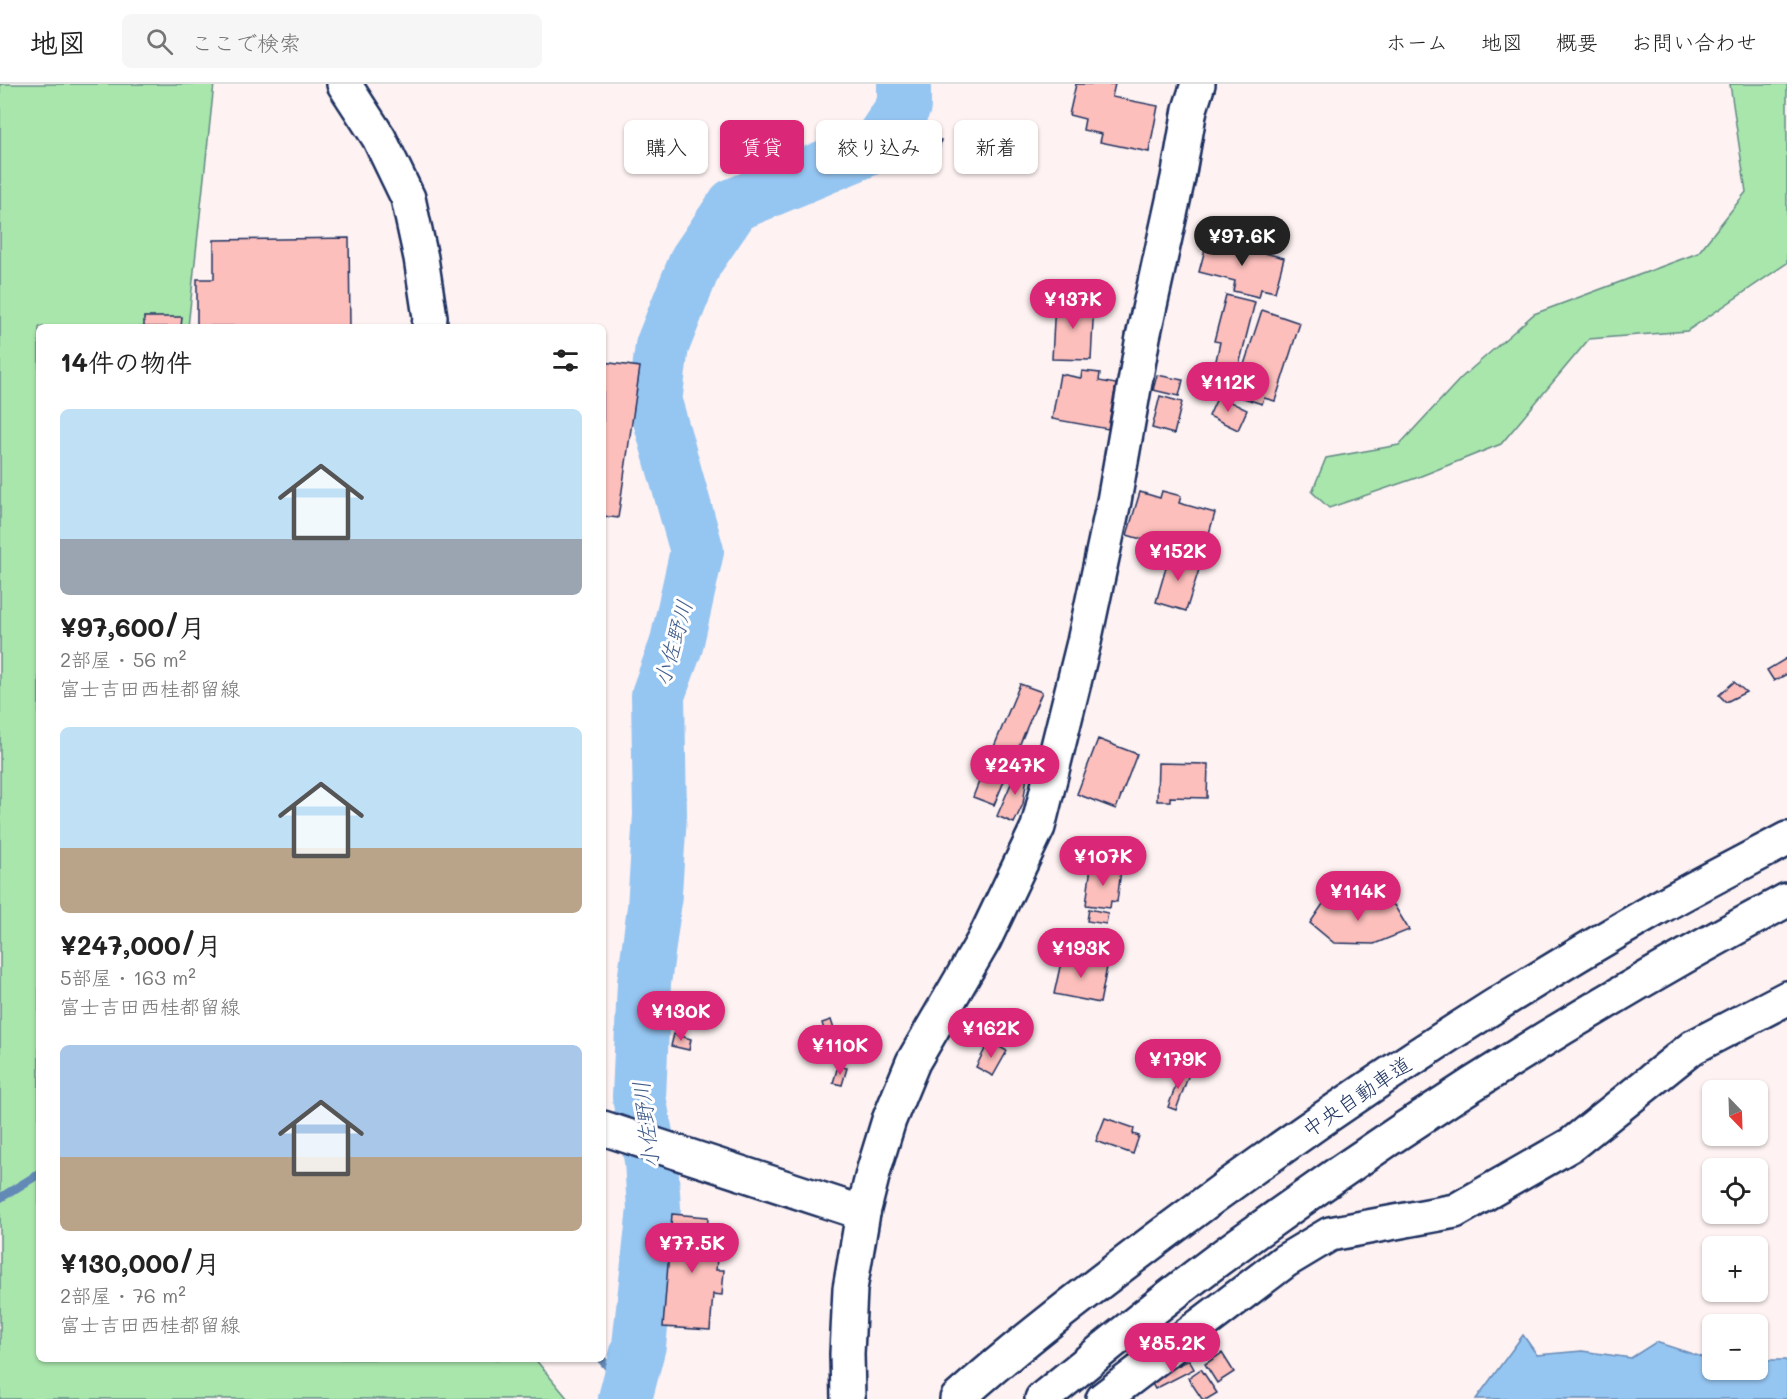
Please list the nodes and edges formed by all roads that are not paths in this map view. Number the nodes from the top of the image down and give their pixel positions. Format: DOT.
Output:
graph roads {
  1 [pos="344,84"];
  2 [pos="1198,84"];
  3 [pos="429,324"];
  4 [pos="1787,839"];
  5 [pos="1787,900"];
  6 [pos="1787,998"];
  7 [pos="608,1130"];
  8 [pos="863,1213"];
  9 [pos="967,1391"];
  10 [pos="848,1399"];
  11 [pos="1042,1399"];
  12 [pos="1103,1399"];
  1 -- 3 [label="main road"];
  2 -- 8 [label="main road"];
  4 -- 9 [label="main road, 中央自動車道"];
  5 -- 11 [label="main road"];
  6 -- 12 [label="main road"];
  7 -- 8 [label="main road"];
  8 -- 10 [label="main road"];
}
